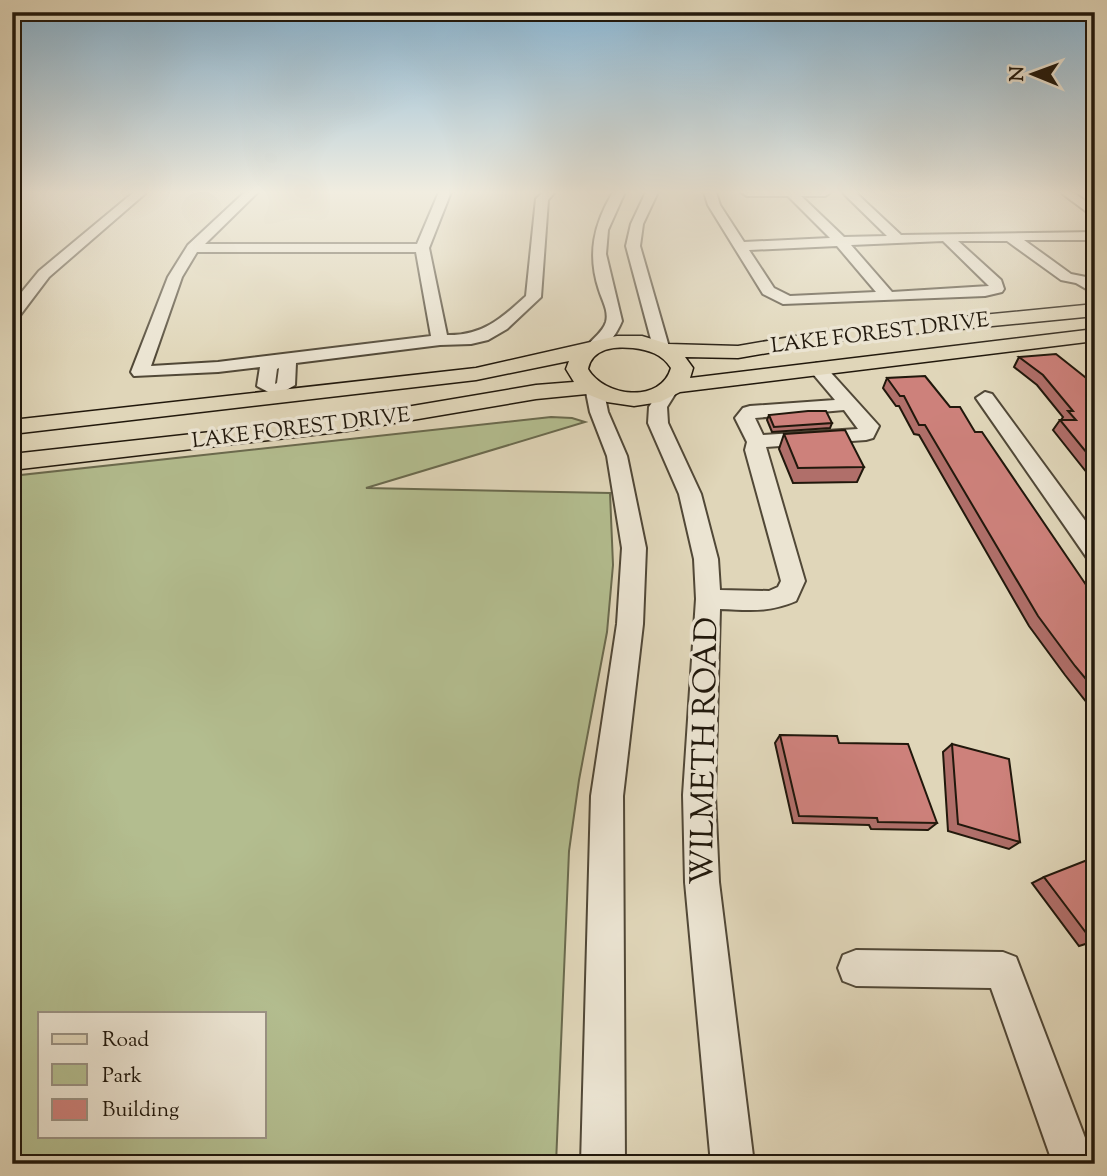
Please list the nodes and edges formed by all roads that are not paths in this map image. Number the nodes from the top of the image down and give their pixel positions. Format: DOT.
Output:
graph roads {
  1 [pos="76,247"];
  2 [pos="538,247"];
  3 [pos="597,247"];
  4 [pos="633,247"];
  5 [pos="742,247"];
  6 [pos="845,247"];
  7 [pos="957,247"];
  8 [pos="1024,247"];
  9 [pos="193,248"];
  10 [pos="422,248"];
  11 [pos="1066,277"];
  12 [pos="1095,290"];
  13 [pos="888,297"];
  14 [pos="1095,298"];
  15 [pos="1095,310"];
  16 [pos="12,315"];
  17 [pos="1095,335"];
  18 [pos="440,340"];
  19 [pos="590,349"];
  20 [pos="663,349"];
  21 [pos="279,360"];
  22 [pos="817,369"];
  23 [pos="592,389"];
  24 [pos="671,389"];
  25 [pos="276,393"];
  26 [pos="985,398"];
  27 [pos="849,404"];
  28 [pos="795,422"];
  29 [pos="12,427"];
  30 [pos="757,442"];
  31 [pos="12,462"];
  32 [pos="1095,552"];
  33 [pos="708,600"];
  34 [pos="856,968"];
  35 [pos="603,1164"];
  36 [pos="733,1164"];
  37 [pos="1075,1164"];
  1 -- 16 [label="street"];
  2 -- 18 [label="street"];
  3 -- 19 [label="street"];
  4 -- 20 [label="street"];
  5 -- 13 [label="street"];
  6 -- 13 [label="street"];
  7 -- 13 [label="street"];
  8 -- 11 [label="street"];
  9 -- 10 [label="street"];
  9 -- 21 [label="street"];
  10 -- 18 [label="street"];
  11 -- 12 [label="street"];
  11 -- 14 [label="street"];
  15 -- 20 [label="main road, LAKE FOREST DRIVE"];
  17 -- 22 [label="main road, LAKE FOREST DRIVE"];
  18 -- 21 [label="street"];
  19 -- 20 [label="main road, LAKE FOREST DRIVE"];
  19 -- 23 [label="main road"];
  19 -- 25 [label="main road, LAKE FOREST DRIVE"];
  20 -- 24 [label="main road"];
  21 -- 25 [label="street"];
  22 -- 24 [label="main road, LAKE FOREST DRIVE"];
  22 -- 27 [label="street"];
  23 -- 24 [label="main road, LAKE FOREST DRIVE"];
  23 -- 31 [label="main road, LAKE FOREST DRIVE"];
  23 -- 35 [label="street"];
  24 -- 33 [label="street, WILMETH ROAD"];
  25 -- 29 [label="main road, LAKE FOREST DRIVE"];
  26 -- 32 [label="street"];
  27 -- 28 [label="street"];
  27 -- 28 [label="street"];
  28 -- 30 [label="street"];
  28 -- 30 [label="street"];
  30 -- 33 [label="street"];
  33 -- 36 [label="street, WILMETH ROAD"];
  34 -- 37 [label="street"];
}
